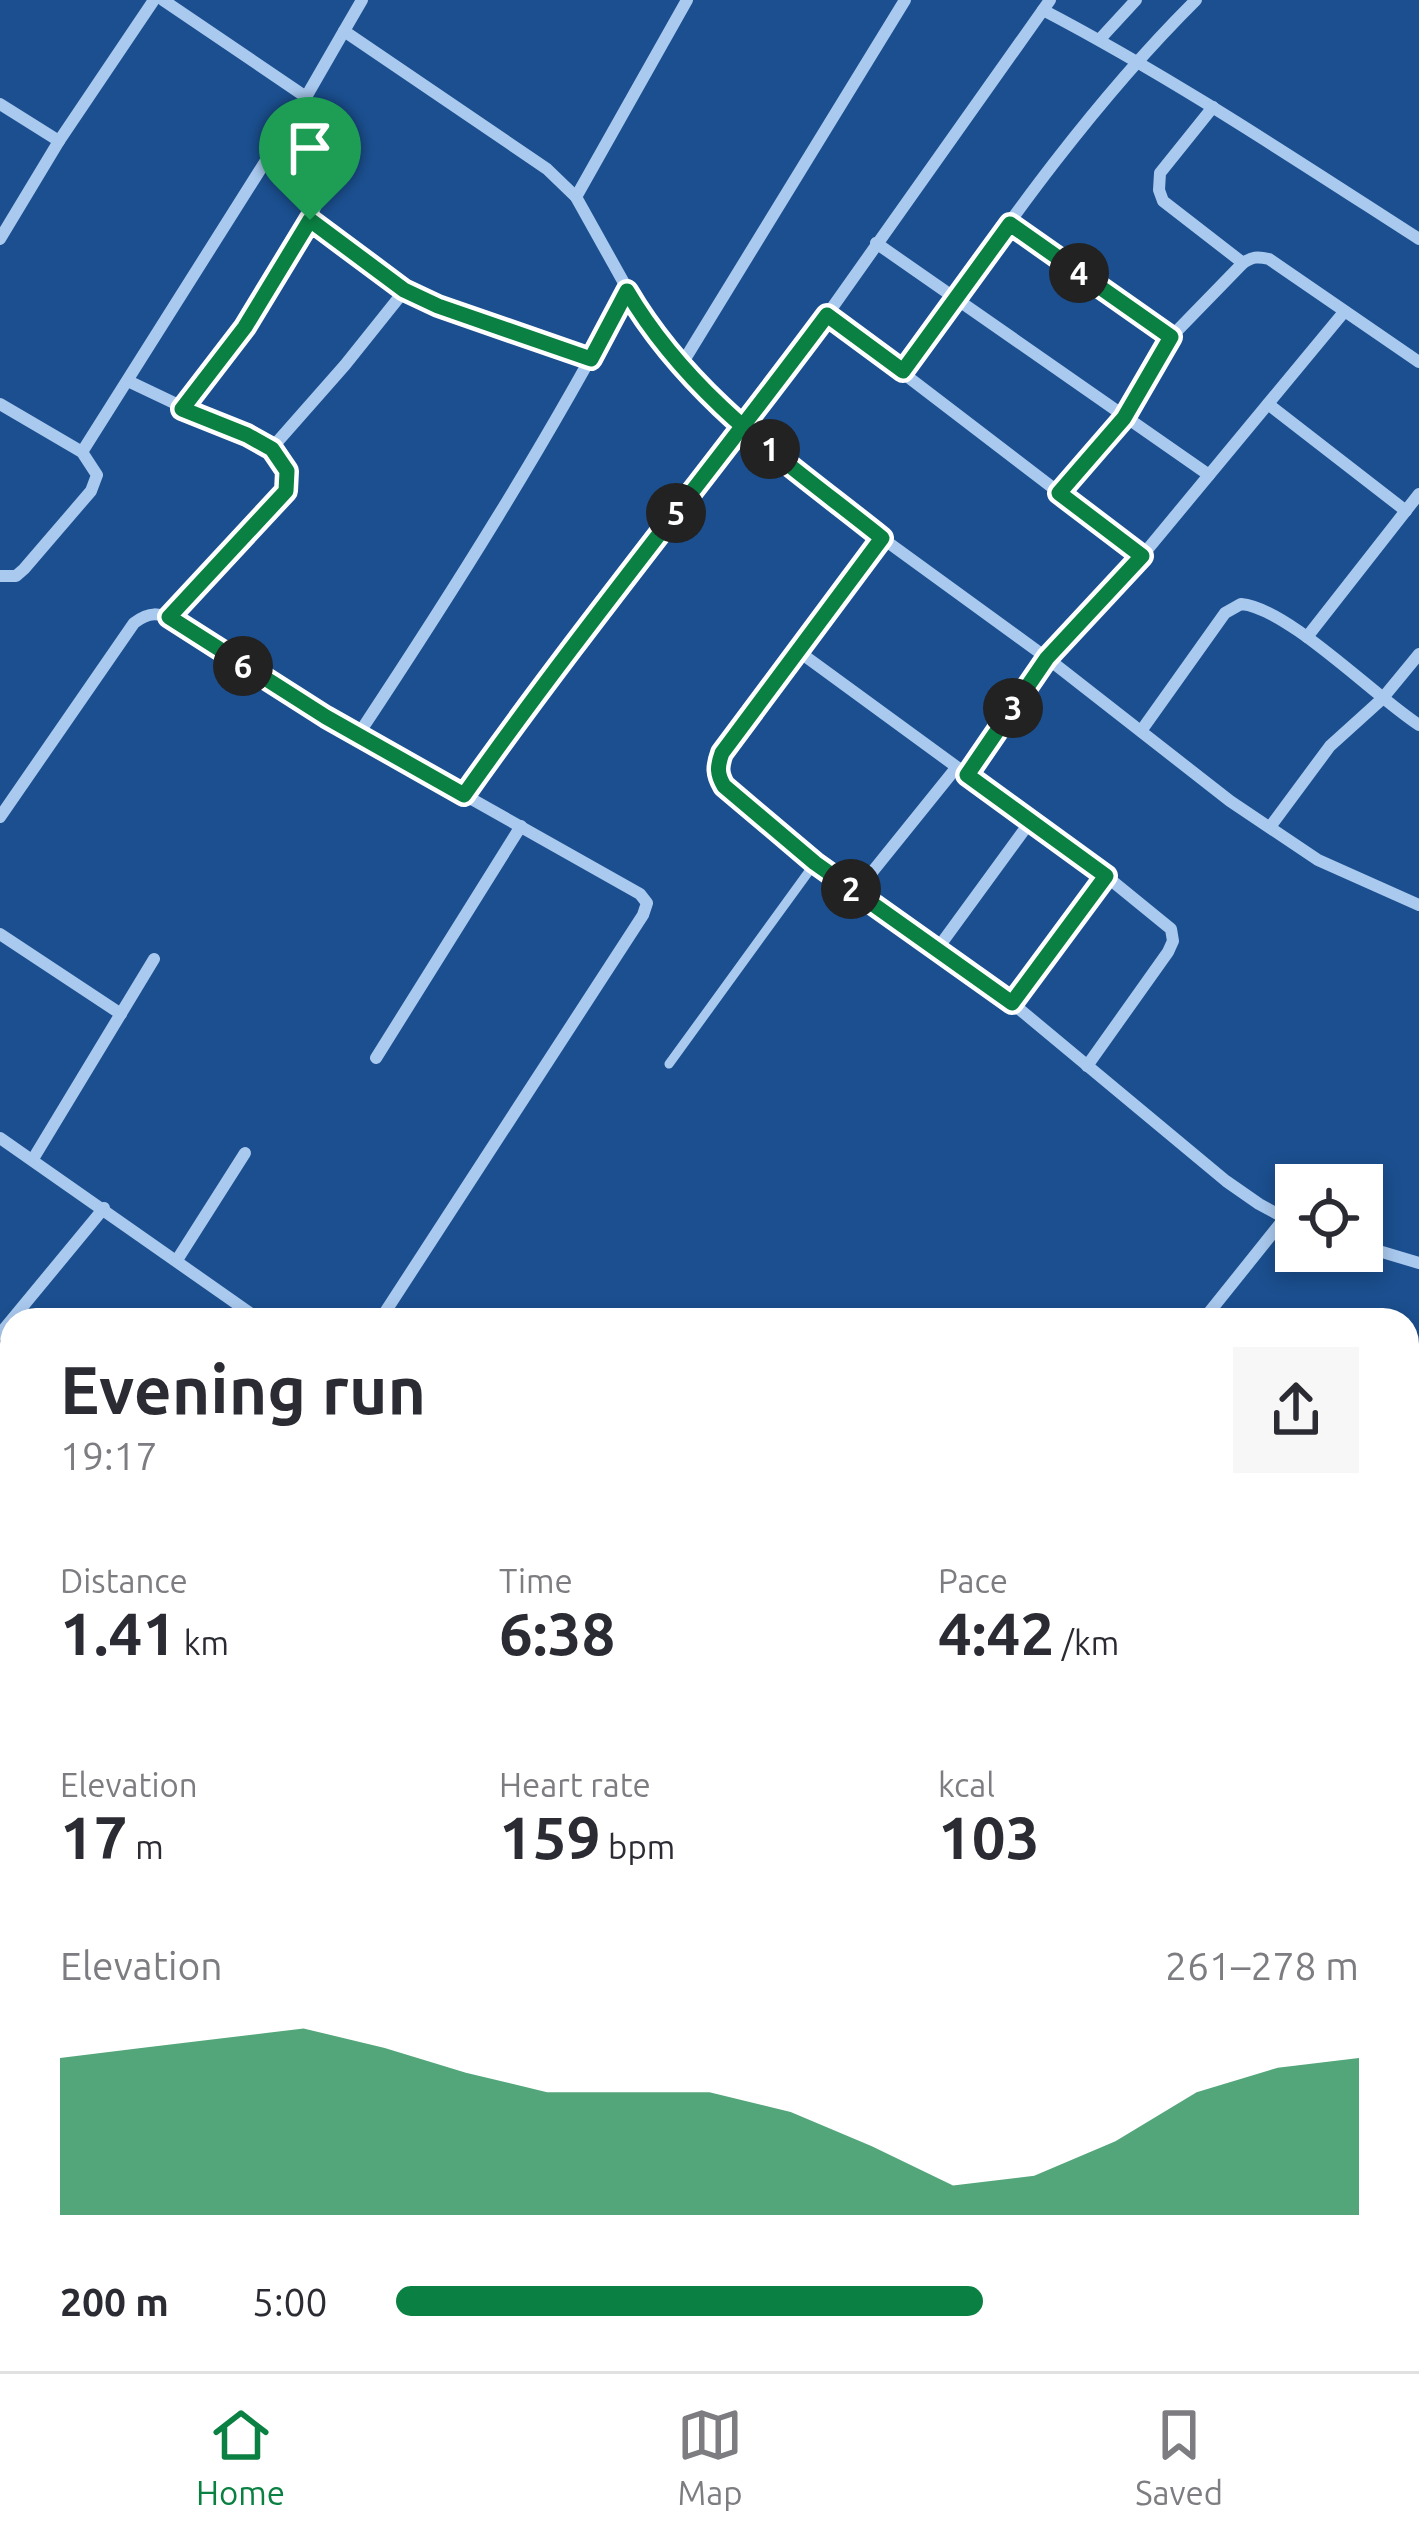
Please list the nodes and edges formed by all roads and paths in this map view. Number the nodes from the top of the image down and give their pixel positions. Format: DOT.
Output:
graph roads {
  1 [pos="159,0"];
  2 [pos="362,0"];
  3 [pos="687,0"];
  4 [pos="905,0"];
  5 [pos="1136,0"];
  6 [pos="1196,0"];
  7 [pos="1047,5"];
  8 [pos="344,31"];
  9 [pos="1100,39"];
  10 [pos="1136,63"];
  11 [pos="306,97"];
  12 [pos="0,104"];
  13 [pos="1213,106"];
  14 [pos="59,141"];
  15 [pos="276,146"];
  16 [pos="576,197"];
  17 [pos="310,220"];
  18 [pos="1010,224"];
  19 [pos="0,239"];
  20 [pos="1419,239"];
  21 [pos="876,243"];
  22 [pos="1243,263"];
  23 [pos="404,290"];
  24 [pos="627,291"];
  25 [pos="954,299"];
  26 [pos="1344,312"];
  27 [pos="827,315"];
  28 [pos="1171,337"];
  29 [pos="591,359"];
  30 [pos="1419,362"];
  31 [pos="680,367"];
  32 [pos="903,371"];
  33 [pos="128,381"];
  34 [pos="0,404"];
  35 [pos="1268,404"];
  36 [pos="182,409"];
  37 [pos="1124,418"];
  38 [pos="742,427"];
  39 [pos="272,449"];
  40 [pos="82,452"];
  41 [pos="1209,475"];
  42 [pos="1059,493"];
  43 [pos="1419,494"];
  44 [pos="1406,511"];
  45 [pos="882,538"];
  46 [pos="1142,556"];
  47 [pos="0,576"];
  48 [pos="169,617"];
  49 [pos="1307,638"];
  50 [pos="798,651"];
  51 [pos="1419,654"];
  52 [pos="1047,658"];
  53 [pos="1382,699"];
  54 [pos="1419,724"];
  55 [pos="1141,731"];
  56 [pos="358,735"];
  57 [pos="962,771"];
  58 [pos="464,795"];
  59 [pos="0,817"];
  60 [pos="1030,822"];
  61 [pos="521,826"];
  62 [pos="1270,827"];
  63 [pos="815,863"];
  64 [pos="1106,876"];
  65 [pos="856,892"];
  66 [pos="1419,905"];
  67 [pos="0,934"];
  68 [pos="938,948"];
  69 [pos="154,958"];
  70 [pos="1012,1003"];
  71 [pos="121,1014"];
  72 [pos="376,1058"];
  73 [pos="669,1064"];
  74 [pos="1088,1066"];
  75 [pos="0,1138"];
  76 [pos="244,1153"];
  77 [pos="33,1159"];
  78 [pos="104,1208"];
  79 [pos="1275,1212"];
  80 [pos="1275,1238"];
  81 [pos="1383,1252"];
  82 [pos="177,1260"];
  83 [pos="1419,1263"];
  84 [pos="21,1308"];
  85 [pos="243,1308"];
  86 [pos="388,1308"];
  87 [pos="1214,1308"];
  1 -- 11 [label="street"];
  1 -- 14 [label="street"];
  2 -- 8 [label="street"];
  3 -- 16 [label="street"];
  4 -- 31 [label="street"];
  5 -- 9 [label="street"];
  6 -- 10 [label="street"];
  7 -- 9 [label="street"];
  7 -- 21 [label="street"];
  8 -- 11 [label="street"];
  8 -- 16 [label="street"];
  9 -- 10 [label="street"];
  10 -- 13 [label="street"];
  10 -- 18 [label="street"];
  11 -- 15 [label="street"];
  12 -- 14 [label="street"];
  13 -- 20 [label="street"];
  13 -- 22 [label="street"];
  14 -- 19 [label="street"];
  15 -- 17 [label="street"];
  15 -- 33 [label="street"];
  16 -- 24 [label="street"];
  17 -- 23 [label="street"];
  17 -- 36 [label="street"];
  18 -- 25 [label="street"];
  18 -- 28 [label="street"];
  21 -- 25 [label="street"];
  21 -- 27 [label="street"];
  22 -- 26 [label="street"];
  22 -- 28 [label="street"];
  23 -- 29 [label="street"];
  23 -- 39 [label="street"];
  24 -- 29 [label="street"];
  24 -- 31 [label="street"];
  25 -- 32 [label="street"];
  25 -- 37 [label="street"];
  26 -- 30 [label="street"];
  26 -- 35 [label="street"];
  27 -- 32 [label="street"];
  27 -- 38 [label="street"];
  28 -- 37 [label="street"];
  29 -- 56 [label="street"];
  31 -- 38 [label="street"];
  32 -- 42 [label="street"];
  33 -- 36 [label="street"];
  33 -- 40 [label="street"];
  34 -- 40 [label="street"];
  35 -- 41 [label="street"];
  35 -- 44 [label="street"];
  36 -- 39 [label="street"];
  37 -- 41 [label="street"];
  37 -- 42 [label="street"];
  38 -- 45 [label="street"];
  38 -- 58 [label="street"];
  39 -- 48 [label="street"];
  40 -- 47 [label="street"];
  41 -- 46 [label="street"];
  42 -- 46 [label="street"];
  43 -- 44 [label="street"];
  44 -- 49 [label="street"];
  45 -- 50 [label="street"];
  45 -- 52 [label="street"];
  46 -- 52 [label="street"];
  48 -- 56 [label="street"];
  48 -- 59 [label="street"];
  49 -- 53 [label="street"];
  49 -- 55 [label="street"];
  50 -- 57 [label="street"];
  50 -- 63 [label="street"];
  51 -- 53 [label="street"];
  52 -- 55 [label="street"];
  52 -- 57 [label="street"];
  53 -- 54 [label="street"];
  53 -- 62 [label="street"];
  55 -- 62 [label="street"];
  56 -- 58 [label="street"];
  57 -- 60 [label="street"];
  57 -- 65 [label="street"];
  58 -- 61 [label="street"];
  60 -- 64 [label="street"];
  60 -- 68 [label="street"];
  61 -- 72 [label="street"];
  61 -- 86 [label="street"];
  62 -- 66 [label="street"];
  63 -- 65 [label="street"];
  63 -- 73 [label="lane"];
  64 -- 70 [label="street"];
  64 -- 74 [label="street"];
  65 -- 68 [label="street"];
  67 -- 71 [label="street"];
  68 -- 70 [label="street"];
  69 -- 71 [label="street"];
  70 -- 74 [label="street"];
  71 -- 77 [label="street"];
  74 -- 79 [label="street"];
  75 -- 77 [label="street"];
  76 -- 82 [label="street"];
  77 -- 78 [label="street"];
  78 -- 82 [label="street"];
  78 -- 84 [label="street"];
  80 -- 87 [label="street"];
  81 -- 83 [label="street"];
  82 -- 85 [label="street"];
}
